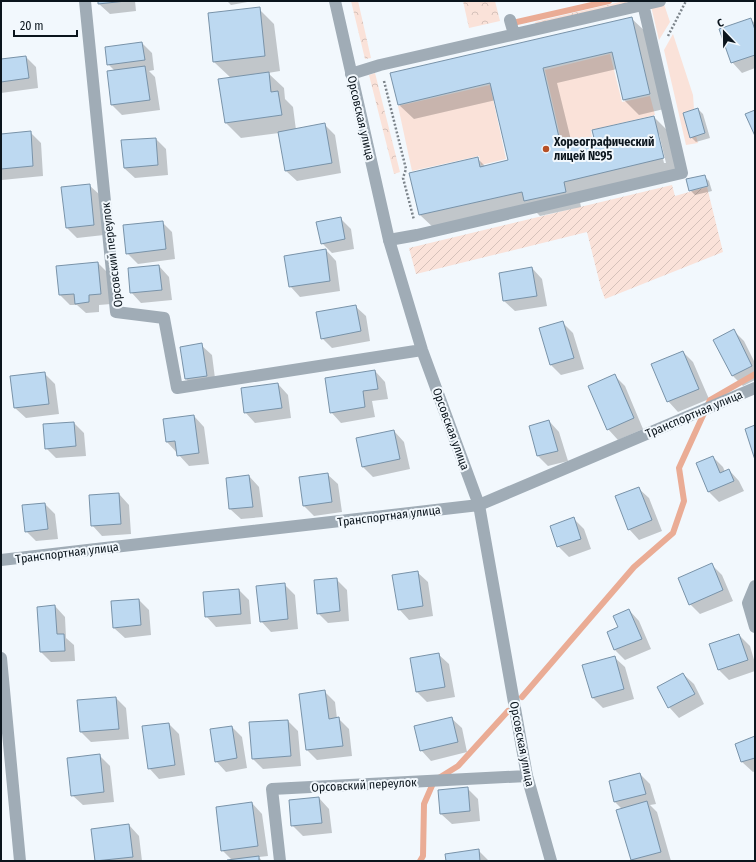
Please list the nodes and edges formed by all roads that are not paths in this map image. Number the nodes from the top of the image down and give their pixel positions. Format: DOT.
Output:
graph roads {
  1 [pos="85,1"];
  2 [pos="335,1"];
  3 [pos="660,1"];
  4 [pos="643,4"];
  5 [pos="510,20"];
  6 [pos="514,34"];
  7 [pos="351,74"];
  8 [pos="389,240"];
  9 [pos="422,350"];
  10 [pos="755,388"];
  11 [pos="479,506"];
  12 [pos="1,560"];
  13 [pos="755,586"];
  14 [pos="755,627"];
  15 [pos="1,658"];
  16 [pos="527,776"];
  17 [pos="20,861"];
  18 [pos="280,861"];
  19 [pos="551,861"];
  1 -- 9 [label="street, Орсовский переулок"];
  2 -- 7 [label="street, Орсовская улица"];
  3 -- 4 [label="street"];
  4 -- 6 [label="street"];
  4 -- 8 [label="street"];
  5 -- 6 [label="street"];
  6 -- 7 [label="street"];
  7 -- 8 [label="street, Орсовская улица"];
  8 -- 9 [label="street, Орсовская улица"];
  9 -- 11 [label="street, Орсовская улица"];
  10 -- 11 [label="street, Транспортная улица"];
  11 -- 12 [label="street, Транспортная улица"];
  11 -- 16 [label="street, Орсовская улица"];
  13 -- 14 [label="street"];
  15 -- 17 [label="street"];
  16 -- 18 [label="street, Орсовский переулок"];
  16 -- 19 [label="street, Орсовская улица"];
}
